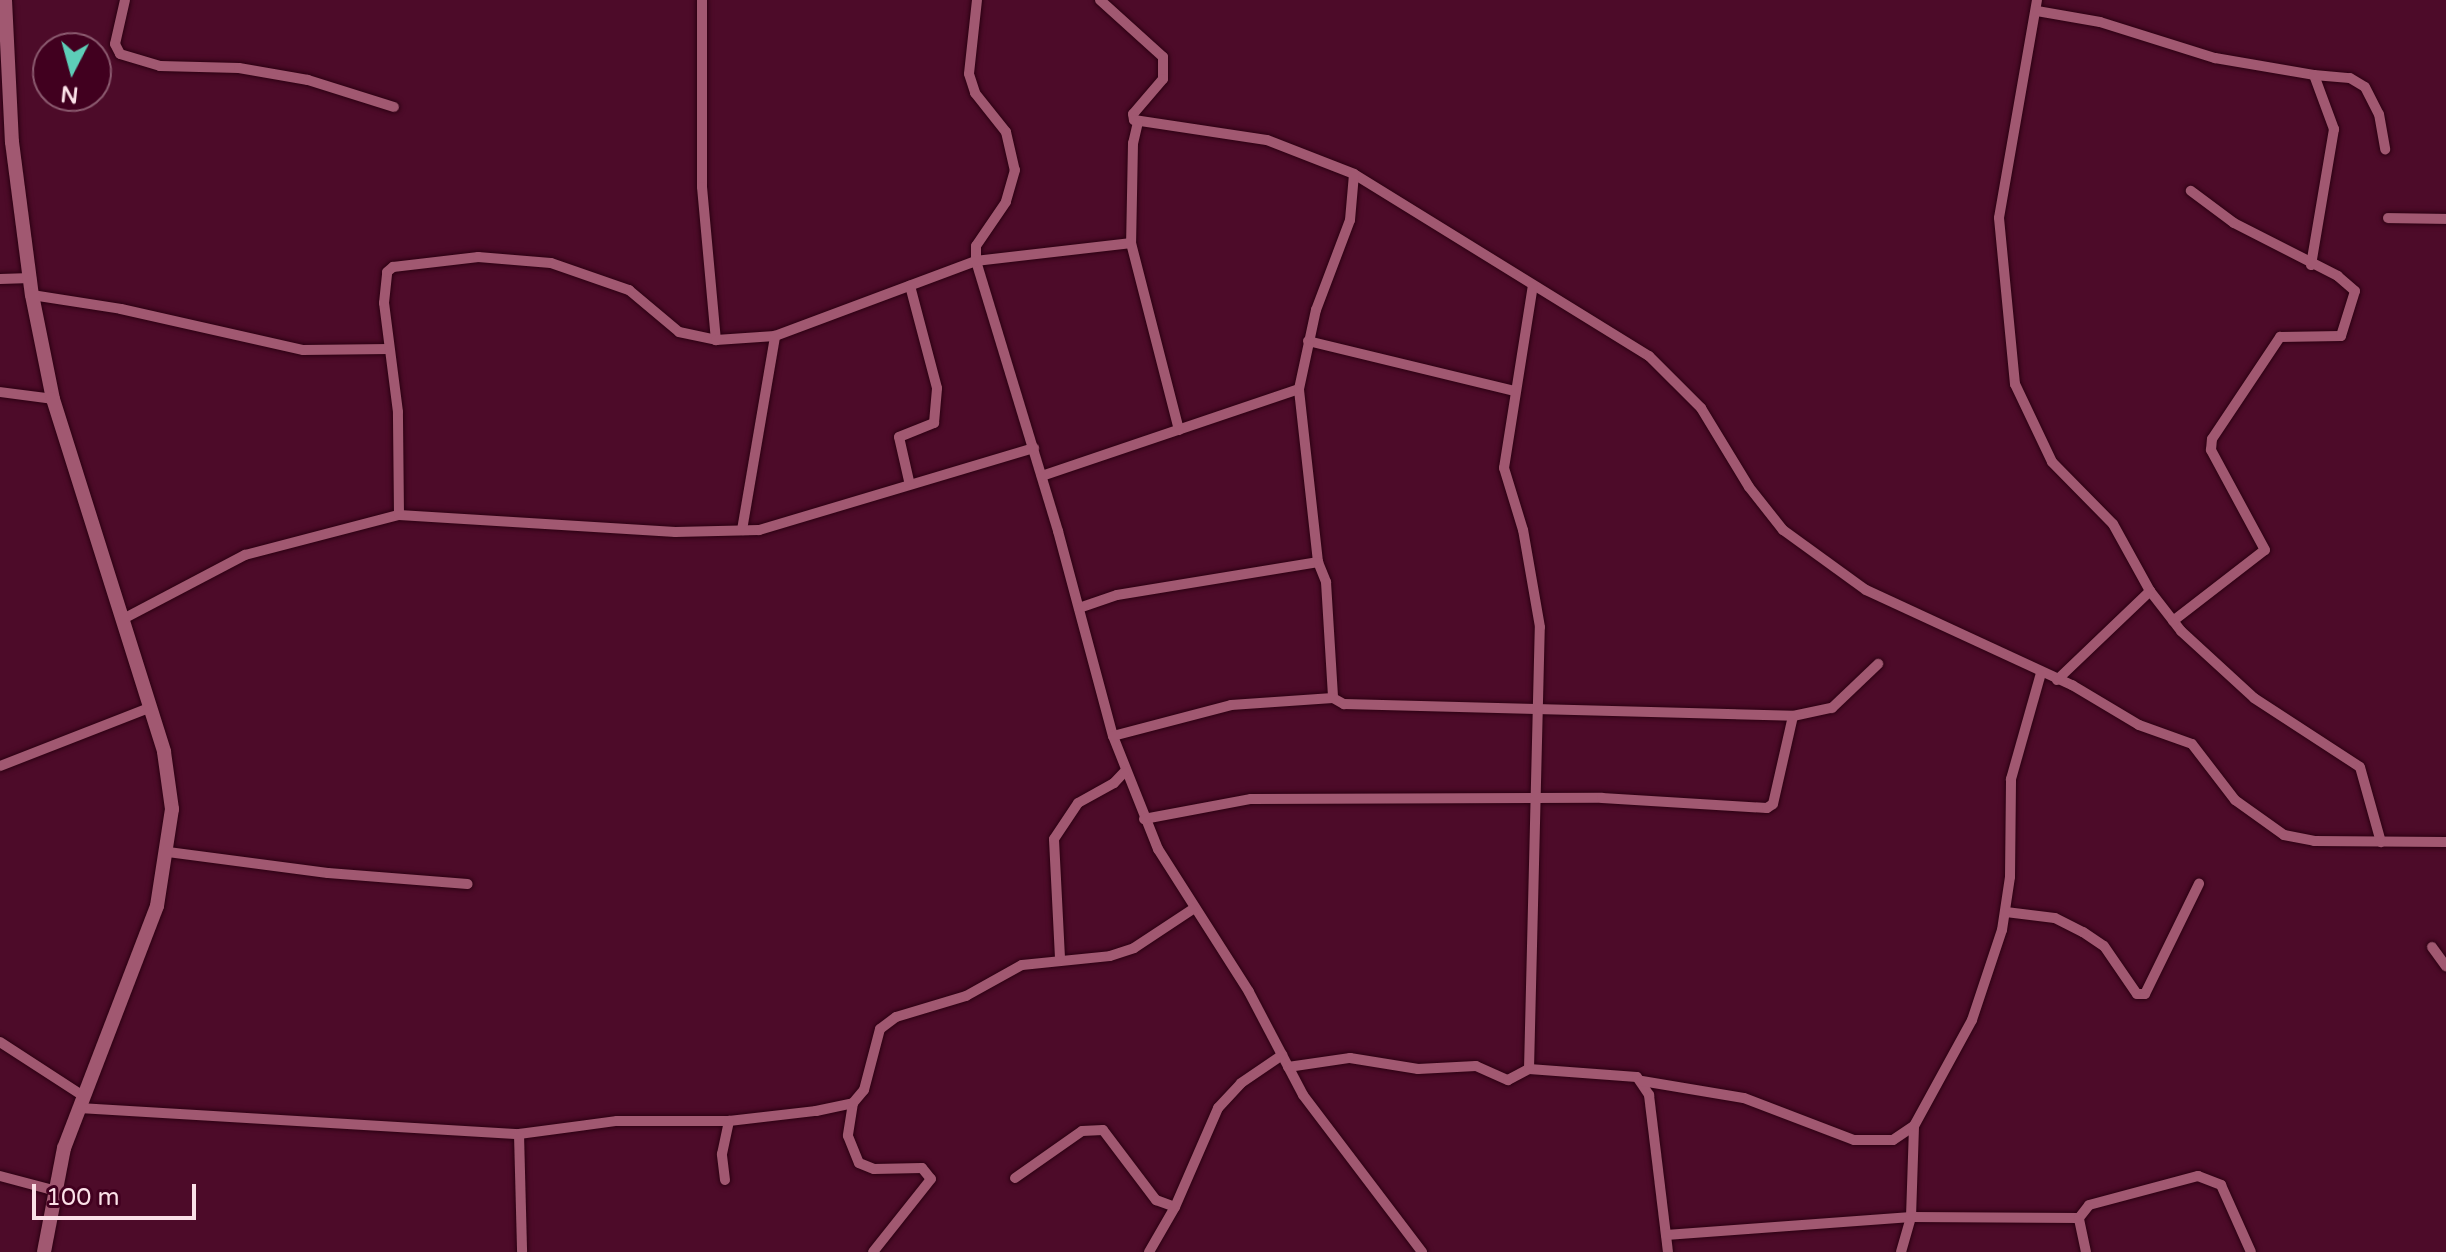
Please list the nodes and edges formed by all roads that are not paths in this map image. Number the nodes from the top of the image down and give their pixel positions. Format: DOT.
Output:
graph roads {
  1 [pos="125,0"];
  2 [pos="702,0"];
  3 [pos="977,0"];
  4 [pos="1100,0"];
  5 [pos="3,2"];
  6 [pos="2037,5"];
  7 [pos="2314,75"];
  8 [pos="394,107"];
  9 [pos="1138,122"];
  10 [pos="2385,149"];
  11 [pos="1354,174"];
  12 [pos="2191,191"];
  13 [pos="2388,218"];
  14 [pos="2446,219"];
  15 [pos="1131,243"];
  16 [pos="976,261"];
  17 [pos="2311,265"];
  18 [pos="31,278"];
  19 [pos="0,279"];
  20 [pos="1533,285"];
  21 [pos="910,286"];
  22 [pos="32,295"];
  23 [pos="775,336"];
  24 [pos="716,340"];
  25 [pos="1308,341"];
  26 [pos="389,349"];
  27 [pos="1299,389"];
  28 [pos="1514,391"];
  29 [pos="0,392"];
  30 [pos="53,399"];
  31 [pos="1179,430"];
  32 [pos="1034,448"];
  33 [pos="1042,476"];
  34 [pos="909,481"];
  35 [pos="399,515"];
  36 [pos="742,530"];
  37 [pos="1318,562"];
  38 [pos="2150,591"];
  39 [pos="1079,608"];
  40 [pos="123,619"];
  41 [pos="2173,621"];
  42 [pos="1878,664"];
  43 [pos="2041,673"];
  44 [pos="2057,680"];
  45 [pos="1333,698"];
  46 [pos="151,707"];
  47 [pos="1541,709"];
  48 [pos="1793,716"];
  49 [pos="1113,736"];
  50 [pos="0,766"];
  51 [pos="1125,771"];
  52 [pos="1538,797"];
  53 [pos="1144,819"];
  54 [pos="2381,842"];
  55 [pos="2446,842"];
  56 [pos="168,852"];
  57 [pos="468,884"];
  58 [pos="2199,884"];
  59 [pos="1193,909"];
  60 [pos="2006,912"];
  61 [pos="2432,947"];
  62 [pos="1060,958"];
  63 [pos="2446,966"];
  64 [pos="0,1042"];
  65 [pos="1282,1055"];
  66 [pos="1288,1067"];
  67 [pos="1529,1069"];
  68 [pos="1642,1081"];
  69 [pos="81,1102"];
  70 [pos="853,1103"];
  71 [pos="729,1121"];
  72 [pos="1914,1126"];
  73 [pos="519,1134"];
  74 [pos="0,1176"];
  75 [pos="1015,1178"];
  76 [pos="725,1180"];
  77 [pos="53,1190"];
  78 [pos="1175,1207"];
  79 [pos="1911,1217"];
  80 [pos="2079,1218"];
  81 [pos="1666,1235"];
  82 [pos="44,1252"];
  83 [pos="522,1252"];
  84 [pos="873,1252"];
  85 [pos="1149,1252"];
  86 [pos="1422,1252"];
  87 [pos="1668,1252"];
  88 [pos="1901,1252"];
  89 [pos="2086,1252"];
  90 [pos="2251,1252"];
  1 -- 8 [label="street"];
  2 -- 24 [label="street"];
  3 -- 16 [label="street"];
  4 -- 9 [label="street"];
  5 -- 18 [label="street"];
  6 -- 7 [label="street"];
  6 -- 38 [label="street"];
  7 -- 10 [label="street"];
  7 -- 17 [label="street"];
  9 -- 11 [label="street"];
  9 -- 15 [label="street"];
  11 -- 20 [label="street"];
  11 -- 25 [label="street"];
  12 -- 17 [label="street"];
  13 -- 14 [label="street"];
  15 -- 16 [label="street"];
  15 -- 31 [label="street"];
  16 -- 21 [label="street"];
  16 -- 32 [label="street"];
  17 -- 41 [label="street"];
  18 -- 19 [label="street"];
  18 -- 22 [label="street"];
  20 -- 28 [label="street"];
  20 -- 43 [label="street"];
  21 -- 23 [label="street"];
  21 -- 34 [label="street"];
  22 -- 26 [label="street"];
  22 -- 30 [label="street"];
  23 -- 24 [label="street"];
  23 -- 36 [label="street"];
  24 -- 26 [label="street"];
  25 -- 27 [label="street"];
  25 -- 28 [label="street"];
  26 -- 35 [label="street"];
  27 -- 31 [label="street"];
  27 -- 37 [label="street"];
  28 -- 47 [label="street"];
  29 -- 30 [label="street"];
  30 -- 40 [label="street"];
  31 -- 33 [label="street"];
  32 -- 33 [label="street"];
  32 -- 34 [label="street"];
  33 -- 39 [label="street"];
  34 -- 36 [label="street"];
  35 -- 36 [label="street"];
  35 -- 40 [label="street"];
  37 -- 39 [label="street"];
  37 -- 45 [label="street"];
  38 -- 41 [label="street"];
  38 -- 44 [label="street"];
  39 -- 49 [label="street"];
  40 -- 46 [label="street"];
  41 -- 54 [label="street"];
  42 -- 48 [label="street"];
  43 -- 44 [label="street"];
  43 -- 60 [label="street"];
  44 -- 54 [label="street"];
  45 -- 47 [label="street"];
  45 -- 49 [label="street"];
  46 -- 50 [label="street"];
  46 -- 56 [label="street"];
  47 -- 48 [label="street"];
  47 -- 52 [label="street"];
  48 -- 52 [label="street"];
  49 -- 51 [label="street"];
  51 -- 53 [label="street"];
  51 -- 62 [label="street"];
  52 -- 53 [label="street"];
  52 -- 67 [label="street"];
  53 -- 59 [label="street"];
  54 -- 55 [label="street"];
  56 -- 57 [label="street"];
  56 -- 69 [label="street"];
  58 -- 60 [label="street"];
  59 -- 62 [label="street"];
  59 -- 65 [label="street"];
  60 -- 72 [label="street"];
  61 -- 63 [label="street"];
  62 -- 70 [label="street"];
  64 -- 69 [label="street"];
  65 -- 66 [label="street"];
  65 -- 78 [label="street"];
  66 -- 67 [label="street"];
  66 -- 86 [label="street"];
  67 -- 68 [label="street"];
  68 -- 72 [label="street"];
  68 -- 81 [label="street"];
  69 -- 73 [label="street"];
  69 -- 77 [label="street"];
  70 -- 71 [label="street"];
  70 -- 84 [label="street"];
  71 -- 73 [label="street"];
  71 -- 76 [label="street"];
  72 -- 79 [label="street"];
  73 -- 83 [label="street"];
  74 -- 77 [label="street"];
  75 -- 78 [label="street"];
  77 -- 82 [label="street"];
  78 -- 85 [label="street"];
  79 -- 80 [label="street"];
  79 -- 81 [label="street"];
  79 -- 88 [label="street"];
  80 -- 89 [label="street"];
  80 -- 90 [label="street"];
  81 -- 87 [label="street"];
}
